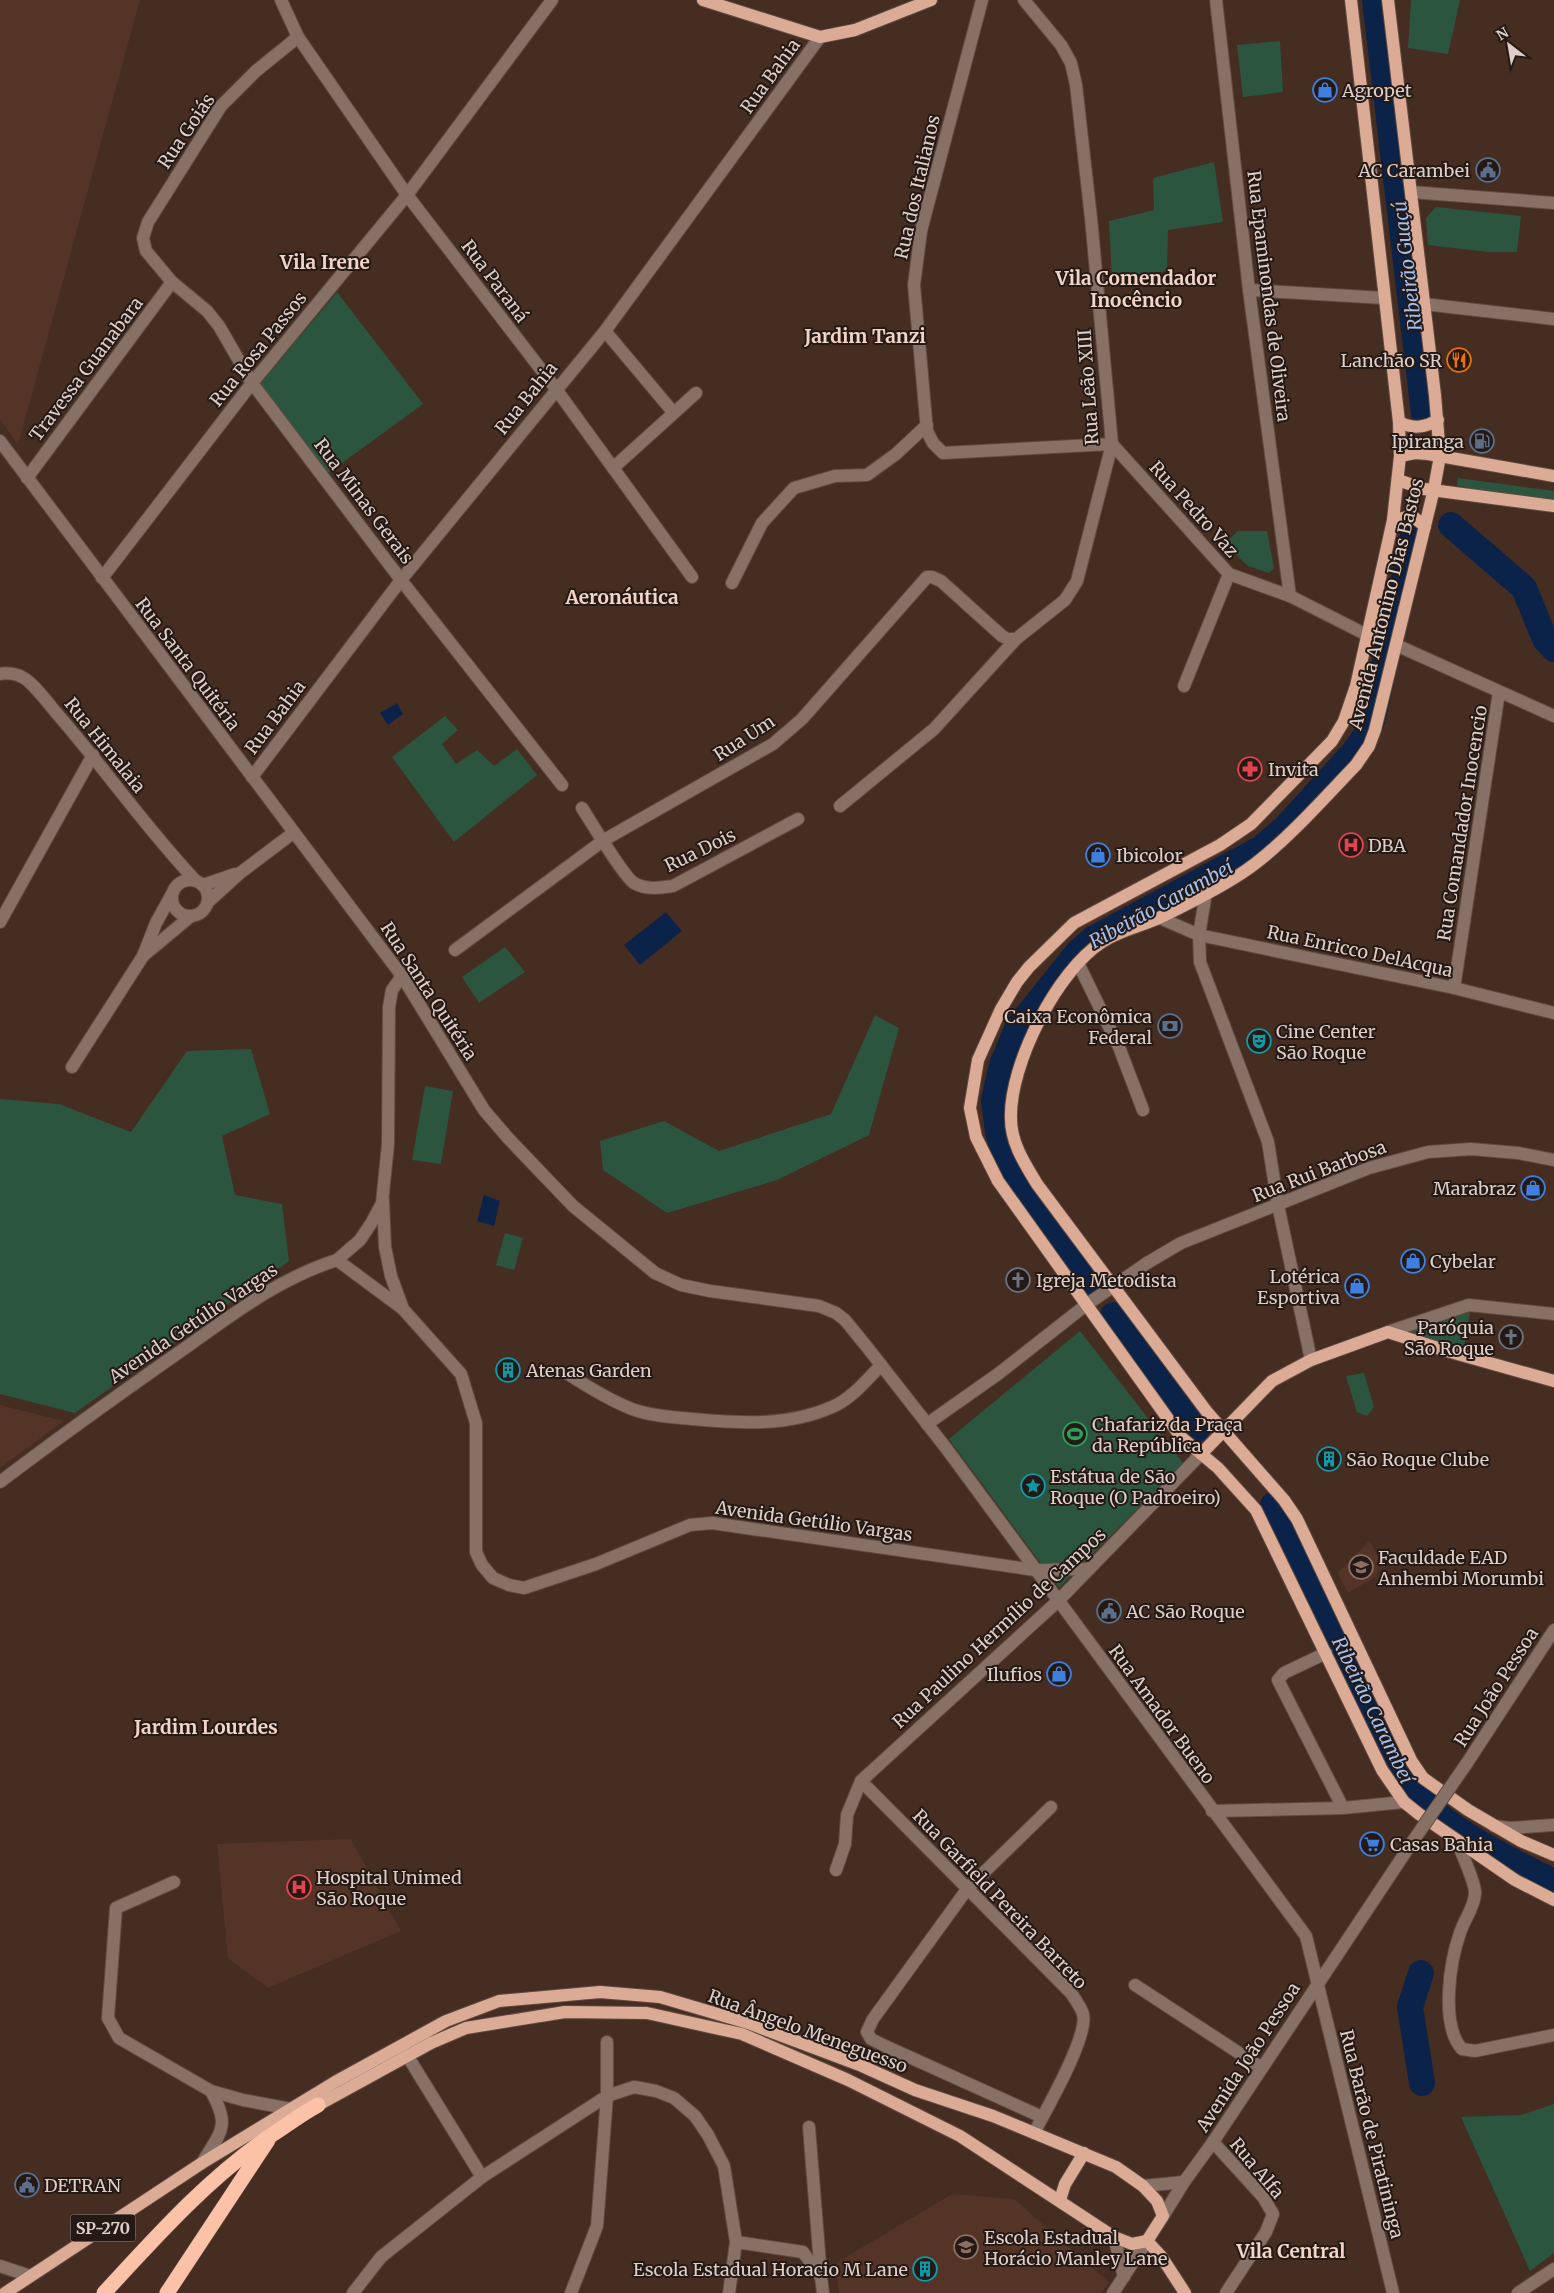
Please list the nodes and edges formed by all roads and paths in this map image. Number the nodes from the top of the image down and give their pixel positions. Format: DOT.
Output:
graph roads {
  1 [pos="281,0"];
  2 [pos="552,0"];
  3 [pos="703,0"];
  4 [pos="931,0"];
  5 [pos="982,0"];
  6 [pos="1024,0"];
  7 [pos="1216,0"];
  8 [pos="1352,0"];
  9 [pos="1388,0"];
  10 [pos="820,36"];
  11 [pos="298,38"];
  12 [pos="1411,192"];
  13 [pos="407,195"];
  14 [pos="1554,203"];
  15 [pos="143,238"];
  16 [pos="172,282"];
  17 [pos="1250,290"];
  18 [pos="1384,298"];
  19 [pos="1424,304"];
  20 [pos="1554,319"];
  21 [pos="605,331"];
  22 [pos="252,383"];
  23 [pos="556,389"];
  24 [pos="696,393"];
  25 [pos="673,412"];
  26 [pos="1438,420"];
  27 [pos="1399,422"];
  28 [pos="927,425"];
  29 [pos="0,441"];
  30 [pos="1112,444"];
  31 [pos="1400,456"];
  32 [pos="1440,456"];
  33 [pos="613,468"];
  34 [pos="1554,476"];
  35 [pos="27,478"];
  36 [pos="1398,480"];
  37 [pos="1434,490"];
  38 [pos="1554,506"];
  39 [pos="1393,520"];
  40 [pos="1425,526"];
  41 [pos="1228,574"];
  42 [pos="692,577"];
  43 [pos="102,578"];
  44 [pos="401,580"];
  45 [pos="732,583"];
  46 [pos="1290,596"];
  47 [pos="1367,635"];
  48 [pos="1016,639"];
  49 [pos="1396,646"];
  50 [pos="0,674"];
  51 [pos="1184,686"];
  52 [pos="1499,692"];
  53 [pos="1554,716"];
  54 [pos="93,755"];
  55 [pos="252,777"];
  56 [pos="562,785"];
  57 [pos="840,806"];
  58 [pos="582,808"];
  59 [pos="798,819"];
  60 [pos="294,833"];
  61 [pos="604,840"];
  62 [pos="172,856"];
  63 [pos="240,873"];
  64 [pos="199,883"];
  65 [pos="174,890"];
  66 [pos="1206,893"];
  67 [pos="208,902"];
  68 [pos="191,916"];
  69 [pos="1160,918"];
  70 [pos="0,922"];
  71 [pos="1199,936"];
  72 [pos="455,950"];
  73 [pos="143,956"];
  74 [pos="1078,963"];
  75 [pos="402,976"];
  76 [pos="1454,988"];
  77 [pos="1554,1013"];
  78 [pos="72,1066"];
  79 [pos="1143,1110"];
  80 [pos="1554,1160"];
  81 [pos="382,1197"];
  82 [pos="1278,1205"];
  83 [pos="337,1260"];
  84 [pos="1112,1286"];
  85 [pos="1086,1304"];
  86 [pos="403,1309"];
  87 [pos="1554,1314"];
  88 [pos="1388,1332"];
  89 [pos="1311,1360"];
  90 [pos="881,1365"];
  91 [pos="568,1374"];
  92 [pos="1554,1381"];
  93 [pos="927,1424"];
  94 [pos="1224,1432"];
  95 [pos="1201,1454"];
  96 [pos="0,1482"];
  97 [pos="1035,1570"];
  98 [pos="1089,1570"];
  99 [pos="1058,1601"];
  100 [pos="1554,1630"];
  101 [pos="1326,1653"];
  102 [pos="860,1781"];
  103 [pos="1404,1802"];
  104 [pos="1051,1807"];
  105 [pos="1343,1808"];
  106 [pos="1212,1811"];
  107 [pos="1494,1826"];
  108 [pos="1554,1826"];
  109 [pos="1413,1841"];
  110 [pos="1458,1843"];
  111 [pos="1554,1855"];
  112 [pos="836,1870"];
  113 [pos="174,1882"];
  114 [pos="968,1888"];
  115 [pos="1554,1900"];
  116 [pos="1317,1984"];
  117 [pos="1135,1985"];
  118 [pos="1554,2034"];
  119 [pos="607,2042"];
  120 [pos="404,2050"];
  121 [pos="1262,2068"];
  122 [pos="211,2091"];
  123 [pos="607,2096"];
  124 [pos="318,2105"];
  125 [pos="291,2109"];
  126 [pos="1042,2117"];
  127 [pos="809,2127"];
  128 [pos="1034,2133"];
  129 [pos="271,2136"];
  130 [pos="1213,2142"];
  131 [pos="1084,2153"];
  132 [pos="202,2163"];
  133 [pos="482,2177"];
  134 [pos="1184,2182"];
  135 [pos="1143,2186"];
  136 [pos="1060,2200"];
  137 [pos="1163,2216"];
  138 [pos="1114,2236"];
  139 [pos="1147,2241"];
  140 [pos="736,2242"];
  141 [pos="0,2266"];
  142 [pos="1554,2269"];
  143 [pos="30,2276"];
  144 [pos="821,2277"];
  145 [pos="1124,2277"];
  146 [pos="569,2292"];
  147 [pos="5,2293"];
  148 [pos="104,2293"];
  149 [pos="167,2293"];
  150 [pos="353,2293"];
  151 [pos="729,2293"];
  152 [pos="823,2293"];
  153 [pos="1113,2293"];
  154 [pos="1185,2293"];
  155 [pos="1226,2293"];
  156 [pos="1392,2293"];
  157 [pos="1518,2293"];
  1 -- 11 [label="street, Rua Paraná"];
  2 -- 13 [label="street, Rua Rosa Passos"];
  3 -- 10 [label="main road"];
  4 -- 10 [label="main road"];
  5 -- 28 [label="street, Rua dos Italianos"];
  6 -- 30 [label="street, Rua Leão XIII"];
  7 -- 17 [label="street, Rua Epaminondas de Oliveira"];
  8 -- 18 [label="main road, Avenida Antonino Dias Bastos"];
  9 -- 12 [label="main road, Avenida Antonino Dias Bastos"];
  10 -- 21 [label="street, Rua Bahia"];
  11 -- 13 [label="street, Rua Paraná"];
  11 -- 15 [label="street, Rua Goiás"];
  12 -- 14 [label="street"];
  12 -- 19 [label="main road, Avenida Antonino Dias Bastos"];
  13 -- 22 [label="street, Rua Rosa Passos"];
  13 -- 23 [label="street, Rua Paraná"];
  15 -- 16 [label="street, Rua Minas Gerais"];
  16 -- 22 [label="street, Rua Minas Gerais"];
  16 -- 35 [label="street, Travessa Guanabara"];
  17 -- 18 [label="street"];
  17 -- 46 [label="street, Rua Epaminondas de Oliveira"];
  18 -- 27 [label="main road, Avenida Antonino Dias Bastos"];
  19 -- 20 [label="street"];
  19 -- 26 [label="main road, Avenida Antonino Dias Bastos"];
  21 -- 23 [label="street, Rua Bahia"];
  21 -- 25 [label="street"];
  22 -- 43 [label="street, Rua Rosa Passos"];
  22 -- 44 [label="street, Rua Minas Gerais"];
  23 -- 33 [label="street, Rua Paraná"];
  23 -- 44 [label="street, Rua Bahia"];
  24 -- 25 [label="street"];
  25 -- 33 [label="street"];
  26 -- 27 [label="main road"];
  26 -- 32 [label="main road, Avenida Antonino Dias Bastos"];
  27 -- 31 [label="main road, Avenida Antonino Dias Bastos"];
  28 -- 30 [label="street, Rua dos Italianos"];
  28 -- 45 [label="street"];
  29 -- 35 [label="street, Rua Santa Quitéria"];
  30 -- 41 [label="street, Rua Pedro Vaz"];
  30 -- 48 [label="street, Rua Leão XIII"];
  31 -- 32 [label="main road"];
  31 -- 36 [label="main road, Avenida Antonino Dias Bastos"];
  32 -- 34 [label="main road"];
  32 -- 37 [label="main road, Avenida Antonino Dias Bastos"];
  33 -- 42 [label="street, Rua Paraná"];
  35 -- 43 [label="street, Rua Santa Quitéria"];
  36 -- 37 [label="main road"];
  36 -- 39 [label="main road, Avenida Antonino Dias Bastos"];
  37 -- 38 [label="main road"];
  37 -- 40 [label="main road, Avenida Antonino Dias Bastos"];
  39 -- 40 [label="main road"];
  39 -- 47 [label="main road, Avenida Antonino Dias Bastos"];
  40 -- 49 [label="main road, Avenida Antonino Dias Bastos"];
  41 -- 46 [label="street, Rua Pedro Vaz"];
  41 -- 51 [label="street"];
  43 -- 55 [label="street, Rua Santa Quitéria"];
  44 -- 55 [label="street, Rua Bahia"];
  44 -- 56 [label="street, Rua Minas Gerais"];
  46 -- 47 [label="street, Rua Pedro Vaz"];
  47 -- 85 [label="main road, Avenida Antonino Dias Bastos"];
  48 -- 57 [label="street, Rua Leão XIII"];
  48 -- 61 [label="street, Rua Um"];
  49 -- 52 [label="street"];
  49 -- 66 [label="main road, Avenida Antonino Dias Bastos"];
  50 -- 54 [label="street, Rua Himalaia"];
  52 -- 53 [label="street"];
  52 -- 76 [label="street, Rua Comandador Inocencio"];
  54 -- 62 [label="street, Rua Himalaia"];
  54 -- 70 [label="street"];
  55 -- 60 [label="street, Rua Santa Quitéria"];
  58 -- 61 [label="street, Rua Dois"];
  59 -- 61 [label="street, Rua Dois"];
  60 -- 63 [label="street"];
  60 -- 75 [label="street, Rua Santa Quitéria"];
  61 -- 72 [label="street, Rua Um"];
  62 -- 64 [label="street, Rua Himalaia"];
  62 -- 65 [label="street, Rua Himalaia"];
  63 -- 64 [label="street"];
  63 -- 67 [label="street"];
  64 -- 65 [label="street"];
  64 -- 67 [label="street"];
  65 -- 68 [label="street"];
  65 -- 73 [label="street"];
  66 -- 69 [label="main road, Avenida Antonino Dias Bastos"];
  66 -- 71 [label="street"];
  67 -- 68 [label="street"];
  68 -- 73 [label="street"];
  69 -- 71 [label="street, Rua Enricco DelAcqua"];
  69 -- 74 [label="main road, Avenida Antonino Dias Bastos"];
  71 -- 76 [label="street, Rua Enricco DelAcqua"];
  71 -- 82 [label="street"];
  73 -- 78 [label="street"];
  74 -- 79 [label="street"];
  74 -- 84 [label="main road, Avenida Antonino Dias Bastos"];
  75 -- 81 [label="street"];
  75 -- 90 [label="street, Rua Santa Quitéria"];
  76 -- 77 [label="street, Rua Enricco DelAcqua"];
  80 -- 82 [label="street, Rua Rui Barbosa"];
  81 -- 83 [label="street"];
  81 -- 86 [label="street"];
  82 -- 84 [label="street, Rua Rui Barbosa"];
  82 -- 89 [label="street"];
  83 -- 86 [label="street, Avenida Getúlio Vargas"];
  83 -- 96 [label="street, Avenida Getúlio Vargas"];
  84 -- 85 [label="street, Rua Rui Barbosa"];
  84 -- 94 [label="main road, Avenida Antonino Dias Bastos"];
  85 -- 93 [label="street, Rua Rui Barbosa"];
  85 -- 95 [label="main road, Avenida Antonino Dias Bastos"];
  86 -- 97 [label="street, Avenida Getúlio Vargas"];
  87 -- 88 [label="street"];
  88 -- 89 [label="main road"];
  88 -- 92 [label="main road"];
  89 -- 94 [label="main road"];
  90 -- 91 [label="street"];
  90 -- 93 [label="street, Rua Santa Quitéria"];
  93 -- 97 [label="street, Rua Amador Bueno"];
  94 -- 95 [label="main road"];
  94 -- 107 [label="main road, Avenida Antonino Dias Bastos"];
  95 -- 98 [label="street, Rua Paulino Hermílio de Campos"];
  95 -- 101 [label="main road, Avenida Antonino Dias Bastos"];
  97 -- 98 [label="street, Avenida Getúlio Vargas"];
  97 -- 99 [label="street, Rua Amador Bueno"];
  98 -- 99 [label="street, Rua Paulino Hermílio de Campos"];
  99 -- 102 [label="street, Rua Paulino Hermílio de Campos"];
  99 -- 106 [label="street, Rua Amador Bueno"];
  100 -- 109 [label="street, Rua João Pessoa, bridge"];
  101 -- 103 [label="main road, Avenida Antonino Dias Bastos"];
  101 -- 105 [label="street"];
  102 -- 112 [label="street"];
  102 -- 114 [label="street, Rua Garfield Pereira Barreto"];
  103 -- 105 [label="street"];
  103 -- 110 [label="main road, Avenida Antonino Dias Bastos"];
  104 -- 114 [label="street"];
  105 -- 106 [label="street"];
  106 -- 116 [label="street, Rua Amador Bueno"];
  107 -- 108 [label="street"];
  107 -- 111 [label="main road, Avenida Antonino Dias Bastos"];
  109 -- 116 [label="street, Avenida João Pessoa"];
  110 -- 115 [label="main road, Avenida Antonino Dias Bastos"];
  110 -- 118 [label="street"];
  113 -- 122 [label="street"];
  114 -- 126 [label="street, Rua Garfield Pereira Barreto"];
  114 -- 126 [label="street"];
  116 -- 121 [label="street, Avenida João Pessoa"];
  116 -- 156 [label="street, Rua Barão de Piratininga"];
  117 -- 121 [label="street"];
  119 -- 123 [label="street"];
  120 -- 124 [label="main road, Rua Ângelo Meneguesso"];
  120 -- 125 [label="main road, Rua Ângelo Meneguesso"];
  120 -- 128 [label="main road, Rua Ângelo Meneguesso"];
  120 -- 133 [label="street"];
  120 -- 136 [label="main road, Rua Ângelo Meneguesso"];
  121 -- 130 [label="street, Avenida João Pessoa"];
  122 -- 125 [label="street"];
  122 -- 132 [label="street"];
  123 -- 133 [label="street"];
  123 -- 140 [label="street"];
  123 -- 146 [label="street"];
  124 -- 129 [label="highway"];
  125 -- 132 [label="main road, Rua Ângelo Meneguesso"];
  126 -- 128 [label="street, Rua Garfield Pereira Barreto"];
  127 -- 144 [label="street"];
  128 -- 131 [label="main road, Rua Ângelo Meneguesso"];
  129 -- 148 [label="highway"];
  129 -- 149 [label="highway"];
  130 -- 134 [label="street, Avenida João Pessoa"];
  130 -- 155 [label="street, Rua Alfa"];
  131 -- 135 [label="main road, Rua Ângelo Meneguesso"];
  131 -- 136 [label="main road"];
  132 -- 143 [label="main road, SP-270"];
  133 -- 150 [label="street"];
  134 -- 135 [label="street"];
  134 -- 137 [label="street, Avenida João Pessoa"];
  135 -- 137 [label="main road, Rua Ângelo Meneguesso"];
  136 -- 138 [label="main road, Rua Ângelo Meneguesso"];
  137 -- 139 [label="main road, Avenida João Pessoa"];
  138 -- 139 [label="main road, Rua Ângelo Meneguesso"];
  138 -- 145 [label="street"];
  139 -- 145 [label="street, Avenida João Pessoa"];
  139 -- 154 [label="main road"];
  140 -- 144 [label="street"];
  140 -- 151 [label="street"];
  141 -- 143 [label="street"];
  142 -- 157 [label="street"];
  143 -- 147 [label="main road, SP-270"];
  144 -- 152 [label="street"];
  145 -- 153 [label="street, Avenida João Pessoa"];
}
